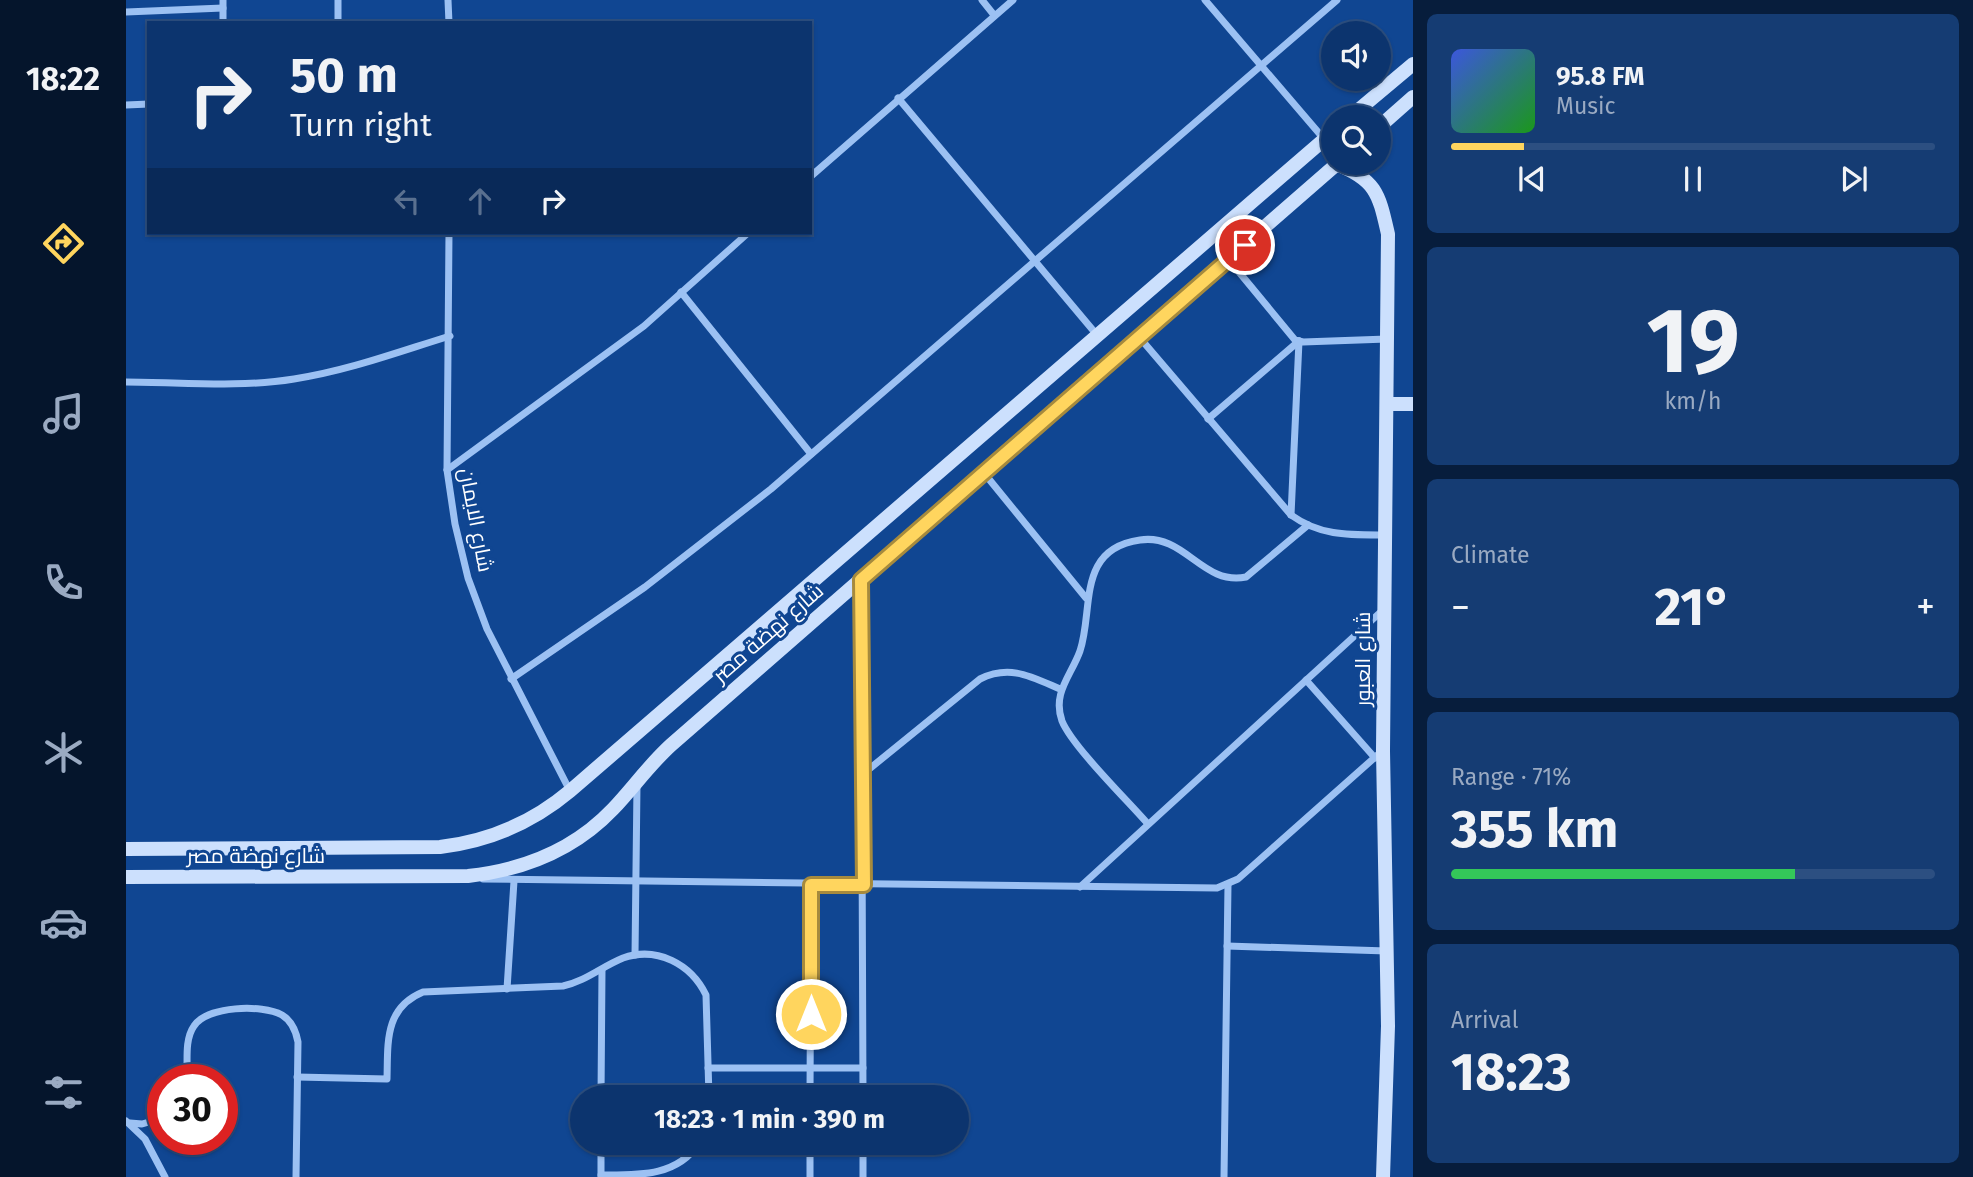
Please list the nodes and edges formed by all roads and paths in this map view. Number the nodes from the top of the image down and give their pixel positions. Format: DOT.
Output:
graph roads {
  1 [pos="338,0"];
  2 [pos="449,0"];
  3 [pos="982,0"];
  4 [pos="1013,0"];
  5 [pos="1205,0"];
  6 [pos="1337,0"];
  7 [pos="223,4"];
  8 [pos="126,12"];
  9 [pos="994,15"];
  10 [pos="338,21"];
  11 [pos="449,21"];
  12 [pos="1413,64"];
  13 [pos="1263,66"];
  14 [pos="1413,97"];
  15 [pos="898,98"];
  16 [pos="147,104"];
  17 [pos="126,105"];
  18 [pos="1364,105"];
  19 [pos="1391,116"];
  20 [pos="1321,127"];
  21 [pos="1321,142"];
  22 [pos="812,175"];
  23 [pos="1325,175"];
  24 [pos="1361,175"];
  25 [pos="449,235"];
  26 [pos="746,235"];
  27 [pos="1229,260"];
  28 [pos="1036,261"];
  29 [pos="681,292"];
  30 [pos="450,335"];
  31 [pos="1097,335"];
  32 [pos="1140,338"];
  33 [pos="1388,339"];
  34 [pos="1299,341"];
  35 [pos="126,382"];
  36 [pos="1388,404"];
  37 [pos="1413,404"];
  38 [pos="1208,419"];
  39 [pos="811,454"];
  40 [pos="447,470"];
  41 [pos="984,473"];
  42 [pos="1291,515"];
  43 [pos="1308,526"];
  44 [pos="1384,535"];
  45 [pos="861,580"];
  46 [pos="1086,598"];
  47 [pos="1384,609"];
  48 [pos="511,679"];
  49 [pos="1306,680"];
  50 [pos="1060,689"];
  51 [pos="1379,755"];
  52 [pos="863,774"];
  53 [pos="637,780"];
  54 [pos="570,790"];
  55 [pos="1147,824"];
  56 [pos="126,849"];
  57 [pos="245,850"];
  58 [pos="296,850"];
  59 [pos="468,876"];
  60 [pos="126,877"];
  61 [pos="249,877"];
  62 [pos="304,877"];
  63 [pos="514,881"];
  64 [pos="636,883"];
  65 [pos="811,885"];
  66 [pos="864,885"];
  67 [pos="1228,885"];
  68 [pos="1080,888"];
  69 [pos="1227,946"];
  70 [pos="1387,951"];
  71 [pos="635,955"];
  72 [pos="603,970"];
  73 [pos="506,989"];
  74 [pos="188,1064"];
  75 [pos="708,1068"];
  76 [pos="811,1068"];
  77 [pos="863,1068"];
  78 [pos="297,1077"];
  79 [pos="601,1085"];
  80 [pos="709,1085"];
  81 [pos="810,1085"];
  82 [pos="863,1085"];
  83 [pos="128,1122"];
  84 [pos="147,1123"];
  85 [pos="601,1155"];
  86 [pos="689,1155"];
  87 [pos="810,1155"];
  88 [pos="863,1155"];
  89 [pos="601,1176"];
  90 [pos="164,1177"];
  91 [pos="296,1177"];
  92 [pos="810,1177"];
  93 [pos="863,1177"];
  94 [pos="1224,1177"];
  95 [pos="1383,1177"];
  1 -- 10 [label="street"];
  2 -- 11 [label="street"];
  3 -- 9 [label="street"];
  4 -- 9 [label="street"];
  5 -- 13 [label="street"];
  6 -- 13 [label="street"];
  7 -- 8 [label="street"];
  9 -- 15 [label="street"];
  12 -- 18 [label="street"];
  13 -- 20 [label="street"];
  13 -- 28 [label="street"];
  14 -- 19 [label="street"];
  15 -- 22 [label="street"];
  15 -- 28 [label="street"];
  16 -- 17 [label="street"];
  21 -- 31 [label="street, شارع نهضة مصر"];
  23 -- 27 [label="street, شارع نهضة مصر"];
  24 -- 33 [label="street, شارع العبور"];
  25 -- 30 [label="street, شارع الايمان"];
  26 -- 29 [label="street"];
  27 -- 32 [label="street, شارع نهضة مصر"];
  27 -- 34 [label="street"];
  28 -- 31 [label="street"];
  28 -- 39 [label="street"];
  29 -- 39 [label="street"];
  29 -- 40 [label="street"];
  30 -- 35 [label="street"];
  30 -- 40 [label="street, شارع الايمان"];
  31 -- 54 [label="street, شارع نهضة مصر"];
  32 -- 38 [label="street"];
  32 -- 41 [label="street, شارع نهضة مصر"];
  33 -- 34 [label="street"];
  33 -- 36 [label="street, شارع العبور"];
  34 -- 38 [label="street"];
  34 -- 42 [label="street"];
  36 -- 37 [label="street"];
  36 -- 44 [label="street, شارع العبور"];
  38 -- 42 [label="street"];
  39 -- 48 [label="street"];
  40 -- 48 [label="street, شارع الايمان"];
  41 -- 45 [label="street, شارع نهضة مصر"];
  41 -- 46 [label="street"];
  42 -- 43 [label="street"];
  43 -- 44 [label="street"];
  43 -- 46 [label="street"];
  44 -- 47 [label="street, شارع العبور"];
  45 -- 52 [label="street"];
  45 -- 53 [label="street, شارع نهضة مصر"];
  46 -- 50 [label="street"];
  47 -- 49 [label="street"];
  47 -- 51 [label="street, شارع العبور"];
  48 -- 54 [label="street, شارع الايمان"];
  49 -- 51 [label="street"];
  49 -- 55 [label="street"];
  50 -- 52 [label="street"];
  50 -- 55 [label="street"];
  51 -- 67 [label="street"];
  51 -- 70 [label="street, شارع العبور"];
  52 -- 66 [label="street"];
  53 -- 59 [label="street, شارع نهضة مصر"];
  53 -- 64 [label="street"];
  54 -- 58 [label="street, شارع نهضة مصر"];
  55 -- 68 [label="street"];
  56 -- 57 [label="street, شارع نهضة مصر"];
  57 -- 58 [label="street, شارع نهضة مصر"];
  57 -- 61 [label="street"];
  58 -- 62 [label="street"];
  59 -- 62 [label="street, شارع نهضة مصر"];
  59 -- 63 [label="street"];
  60 -- 61 [label="street, شارع نهضة مصر"];
  61 -- 62 [label="street, شارع نهضة مصر"];
  63 -- 64 [label="street"];
  63 -- 73 [label="street"];
  64 -- 65 [label="street"];
  64 -- 71 [label="street"];
  65 -- 66 [label="street"];
  65 -- 76 [label="street"];
  66 -- 68 [label="street"];
  66 -- 77 [label="street"];
  67 -- 68 [label="street"];
  67 -- 69 [label="street"];
  69 -- 70 [label="street"];
  69 -- 94 [label="street"];
  70 -- 95 [label="street, شارع العبور"];
  71 -- 72 [label="street"];
  71 -- 75 [label="street"];
  72 -- 73 [label="street"];
  72 -- 79 [label="street"];
  73 -- 78 [label="street"];
  74 -- 78 [label="street"];
  75 -- 76 [label="street"];
  75 -- 80 [label="street"];
  76 -- 77 [label="street"];
  76 -- 81 [label="street"];
  77 -- 82 [label="street"];
  78 -- 91 [label="street"];
  83 -- 84 [label="street"];
  83 -- 90 [label="street"];
  85 -- 89 [label="street"];
  86 -- 89 [label="street"];
  87 -- 92 [label="street"];
  88 -- 93 [label="street"];
}
